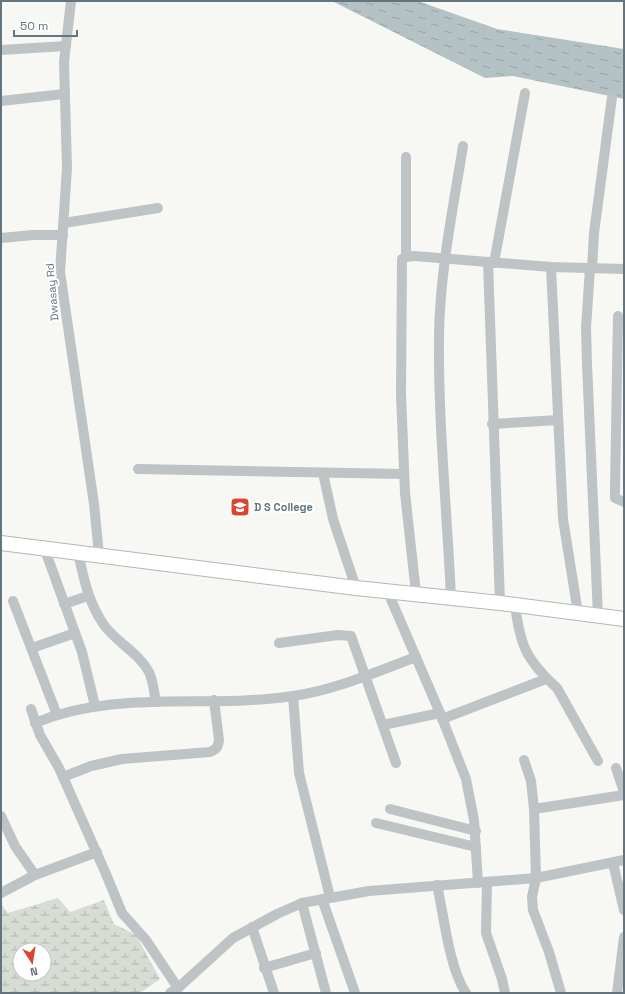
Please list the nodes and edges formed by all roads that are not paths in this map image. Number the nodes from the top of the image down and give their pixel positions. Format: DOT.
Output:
graph roads {
  1 [pos="71,1"];
  2 [pos="66,46"];
  3 [pos="1,50"];
  4 [pos="525,93"];
  5 [pos="64,94"];
  6 [pos="612,97"];
  7 [pos="1,102"];
  8 [pos="463,146"];
  9 [pos="406,157"];
  10 [pos="158,208"];
  11 [pos="64,223"];
  12 [pos="63,235"];
  13 [pos="1,238"];
  14 [pos="406,257"];
  15 [pos="444,259"];
  16 [pos="491,262"];
  17 [pos="550,267"];
  18 [pos="591,268"];
  19 [pos="624,270"];
  20 [pos="618,316"];
  21 [pos="558,420"];
  22 [pos="492,424"];
  23 [pos="138,469"];
  24 [pos="323,473"];
  25 [pos="404,474"];
  26 [pos="624,502"];
  27 [pos="1,543"];
  28 [pos="45,550"];
  29 [pos="78,553"];
  30 [pos="99,555"];
  31 [pos="356,588"];
  32 [pos="387,590"];
  33 [pos="416,593"];
  34 [pos="88,596"];
  35 [pos="451,598"];
  36 [pos="12,601"];
  37 [pos="500,603"];
  38 [pos="64,604"];
  39 [pos="515,605"];
  40 [pos="578,613"];
  41 [pos="598,616"];
  42 [pos="624,618"];
  43 [pos="75,633"];
  44 [pos="279,643"];
  45 [pos="32,648"];
  46 [pos="416,657"];
  47 [pos="366,675"];
  48 [pos="546,679"];
  49 [pos="293,696"];
  50 [pos="214,700"];
  51 [pos="156,702"];
  52 [pos="95,706"];
  53 [pos="31,709"];
  54 [pos="57,715"];
  55 [pos="441,716"];
  56 [pos="36,723"];
  57 [pos="383,725"];
  58 [pos="524,760"];
  59 [pos="598,761"];
  60 [pos="396,763"];
  61 [pos="616,768"];
  62 [pos="63,777"];
  63 [pos="624,794"];
  64 [pos="390,809"];
  65 [pos="534,809"];
  66 [pos="1,816"];
  67 [pos="376,823"];
  68 [pos="476,831"];
  69 [pos="476,847"];
  70 [pos="97,852"];
  71 [pos="624,860"];
  72 [pos="613,863"];
  73 [pos="35,875"];
  74 [pos="536,878"];
  75 [pos="482,883"];
  76 [pos="437,885"];
  77 [pos="1,893"];
  78 [pos="326,898"];
  79 [pos="302,904"];
  80 [pos="624,910"];
  81 [pos="252,927"];
  82 [pos="624,938"];
  83 [pos="316,953"];
  84 [pos="264,968"];
  85 [pos="174,990"];
  86 [pos="274,993"];
  87 [pos="326,993"];
  88 [pos="355,993"];
  89 [pos="466,993"];
  90 [pos="505,993"];
  91 [pos="561,993"];
  92 [pos="617,993"];
  1 -- 2 [label="street, Dwasay Rd"];
  2 -- 3 [label="street"];
  2 -- 5 [label="street, Dwasay Rd"];
  4 -- 16 [label="street"];
  5 -- 7 [label="street"];
  5 -- 11 [label="street, Dwasay Rd"];
  6 -- 18 [label="street"];
  8 -- 15 [label="street"];
  9 -- 14 [label="street"];
  10 -- 11 [label="street"];
  11 -- 12 [label="street, Dwasay Rd"];
  12 -- 13 [label="street"];
  12 -- 30 [label="street, Dwasay Rd"];
  14 -- 15 [label="street"];
  14 -- 25 [label="street"];
  15 -- 16 [label="street"];
  15 -- 35 [label="street"];
  16 -- 17 [label="street"];
  16 -- 22 [label="street"];
  17 -- 18 [label="street"];
  17 -- 21 [label="street"];
  18 -- 19 [label="street"];
  18 -- 41 [label="street"];
  20 -- 26 [label="street"];
  21 -- 22 [label="street"];
  21 -- 40 [label="street"];
  22 -- 37 [label="street"];
  23 -- 24 [label="street"];
  24 -- 25 [label="street"];
  24 -- 31 [label="street"];
  25 -- 33 [label="street"];
  27 -- 28 [label="highway"];
  28 -- 29 [label="highway"];
  28 -- 38 [label="street"];
  29 -- 30 [label="highway"];
  29 -- 34 [label="street"];
  30 -- 31 [label="highway"];
  31 -- 32 [label="highway"];
  32 -- 33 [label="highway"];
  32 -- 46 [label="street"];
  33 -- 35 [label="highway"];
  34 -- 38 [label="street"];
  34 -- 51 [label="street"];
  35 -- 37 [label="highway"];
  36 -- 45 [label="street"];
  37 -- 39 [label="highway"];
  38 -- 43 [label="street"];
  39 -- 40 [label="highway"];
  39 -- 48 [label="street"];
  40 -- 41 [label="highway"];
  41 -- 42 [label="highway"];
  43 -- 45 [label="street"];
  43 -- 52 [label="street"];
  44 -- 47 [label="street"];
  45 -- 54 [label="street"];
  46 -- 47 [label="street"];
  46 -- 55 [label="street"];
  47 -- 49 [label="street"];
  47 -- 57 [label="street"];
  48 -- 55 [label="street"];
  48 -- 59 [label="street"];
  49 -- 50 [label="street"];
  49 -- 78 [label="street"];
  50 -- 51 [label="street"];
  50 -- 62 [label="street"];
  51 -- 52 [label="street"];
  52 -- 54 [label="street"];
  53 -- 56 [label="street"];
  54 -- 56 [label="street"];
  55 -- 57 [label="street"];
  55 -- 68 [label="street"];
  56 -- 62 [label="street"];
  57 -- 60 [label="street"];
  58 -- 65 [label="street"];
  61 -- 63 [label="street"];
  62 -- 70 [label="street"];
  63 -- 65 [label="street"];
  64 -- 68 [label="street"];
  65 -- 74 [label="street"];
  66 -- 73 [label="street"];
  67 -- 69 [label="street"];
  68 -- 69 [label="street"];
  69 -- 75 [label="street"];
  70 -- 73 [label="street"];
  70 -- 85 [label="street"];
  71 -- 72 [label="street"];
  72 -- 74 [label="street"];
  72 -- 80 [label="street"];
  73 -- 77 [label="street"];
  74 -- 75 [label="street"];
  74 -- 91 [label="street"];
  75 -- 76 [label="street"];
  75 -- 90 [label="street"];
  76 -- 78 [label="street"];
  76 -- 89 [label="street"];
  78 -- 79 [label="street"];
  78 -- 88 [label="street"];
  79 -- 81 [label="street"];
  79 -- 83 [label="street"];
  81 -- 84 [label="street"];
  81 -- 85 [label="street"];
  82 -- 92 [label="street"];
  83 -- 84 [label="street"];
  83 -- 87 [label="street"];
  84 -- 86 [label="street"];
}
